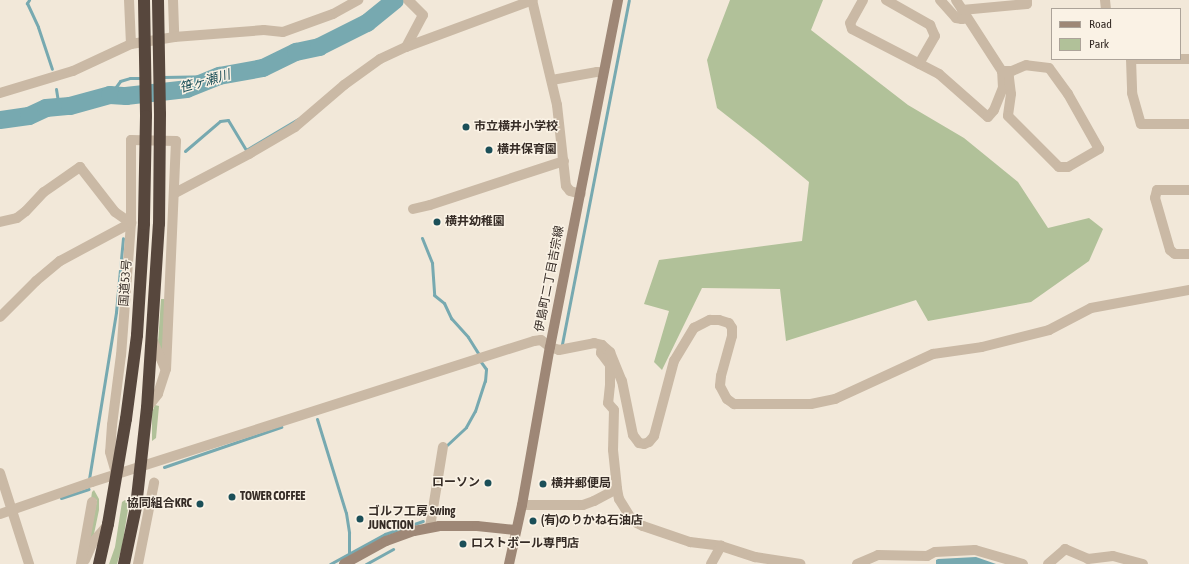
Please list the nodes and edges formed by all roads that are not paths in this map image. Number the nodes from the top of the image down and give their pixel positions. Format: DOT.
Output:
graph roads {
  1 [pos="129,0"];
  2 [pos="144,0"];
  3 [pos="158,0"];
  4 [pos="173,0"];
  5 [pos="358,0"];
  6 [pos="408,0"];
  7 [pos="532,0"];
  8 [pos="618,0"];
  9 [pos="863,0"];
  10 [pos="886,0"];
  11 [pos="940,0"];
  12 [pos="956,0"];
  13 [pos="1027,0"];
  14 [pos="965,14"];
  15 [pos="174,37"];
  16 [pos="131,44"];
  17 [pos="406,47"];
  18 [pos="1131,60"];
  19 [pos="919,64"];
  20 [pos="1002,71"];
  21 [pos="603,73"];
  22 [pos="552,80"];
  23 [pos="0,93"];
  24 [pos="1189,124"];
  25 [pos="564,161"];
  26 [pos="1189,190"];
  27 [pos="175,193"];
  28 [pos="581,194"];
  29 [pos="413,209"];
  30 [pos="0,222"];
  31 [pos="132,223"];
  32 [pos="1189,254"];
  33 [pos="1189,290"];
  34 [pos="0,317"];
  35 [pos="152,339"];
  36 [pos="602,345"];
  37 [pos="550,347"];
  38 [pos="166,369"];
  39 [pos="147,408"];
  40 [pos="443,447"];
  41 [pos="141,467"];
  42 [pos="0,473"];
  43 [pos="116,475"];
  44 [pos="154,483"];
  45 [pos="616,489"];
  46 [pos="92,502"];
  47 [pos="522,505"];
  48 [pos="136,507"];
  49 [pos="12,510"];
  50 [pos="0,514"];
  51 [pos="108,524"];
  52 [pos="430,528"];
  53 [pos="516,530"];
  54 [pos="143,539"];
  55 [pos="721,546"];
  56 [pos="137,563"];
  57 [pos="29,564"];
  58 [pos="82,564"];
  59 [pos="99,564"];
  60 [pos="124,564"];
  61 [pos="344,564"];
  62 [pos="509,564"];
  63 [pos="711,564"];
  64 [pos="800,564"];
  65 [pos="858,564"];
  66 [pos="1023,564"];
  67 [pos="1048,564"];
  68 [pos="1143,564"];
  1 -- 16 [label="street"];
  2 -- 43 [label="highway, 国道53号, bridge"];
  3 -- 35 [label="highway, bridge"];
  4 -- 15 [label="street"];
  5 -- 15 [label="street"];
  6 -- 17 [label="street"];
  7 -- 17 [label="street"];
  7 -- 22 [label="street"];
  8 -- 21 [label="street, 伊島町二丁目吉宗線"];
  9 -- 19 [label="street"];
  10 -- 19 [label="street"];
  11 -- 14 [label="street"];
  12 -- 14 [label="street"];
  13 -- 14 [label="street"];
  14 -- 20 [label="street"];
  15 -- 16 [label="street"];
  16 -- 23 [label="street"];
  17 -- 27 [label="street"];
  18 -- 24 [label="street"];
  19 -- 20 [label="street"];
  20 -- 20 [label="street"];
  21 -- 22 [label="street"];
  21 -- 28 [label="street, 伊島町二丁目吉宗線"];
  22 -- 25 [label="street"];
  25 -- 28 [label="street"];
  25 -- 29 [label="street"];
  26 -- 32 [label="street"];
  27 -- 31 [label="street"];
  27 -- 38 [label="street"];
  28 -- 37 [label="street, 伊島町二丁目吉宗線"];
  30 -- 31 [label="street"];
  31 -- 34 [label="street"];
  31 -- 43 [label="street"];
  33 -- 36 [label="street"];
  35 -- 38 [label="street"];
  35 -- 39 [label="highway"];
  36 -- 37 [label="street"];
  36 -- 45 [label="street"];
  37 -- 41 [label="street"];
  37 -- 47 [label="street, 伊島町二丁目吉宗線"];
  38 -- 39 [label="street"];
  39 -- 41 [label="highway"];
  40 -- 52 [label="street"];
  41 -- 43 [label="street"];
  41 -- 48 [label="highway"];
  42 -- 49 [label="street"];
  43 -- 49 [label="street"];
  43 -- 51 [label="highway, 国道53号"];
  44 -- 54 [label="street"];
  45 -- 47 [label="street"];
  45 -- 55 [label="street"];
  46 -- 58 [label="street"];
  47 -- 53 [label="street, 伊島町二丁目吉宗線"];
  48 -- 54 [label="street"];
  48 -- 60 [label="highway"];
  49 -- 50 [label="street"];
  49 -- 57 [label="street"];
  51 -- 58 [label="street"];
  51 -- 59 [label="highway, 国道53号"];
  52 -- 53 [label="street"];
  52 -- 61 [label="street"];
  53 -- 62 [label="street, 伊島町二丁目吉宗線"];
  54 -- 56 [label="street"];
  55 -- 63 [label="street"];
  55 -- 64 [label="street"];
  65 -- 66 [label="street"];
  67 -- 68 [label="street"];
}
